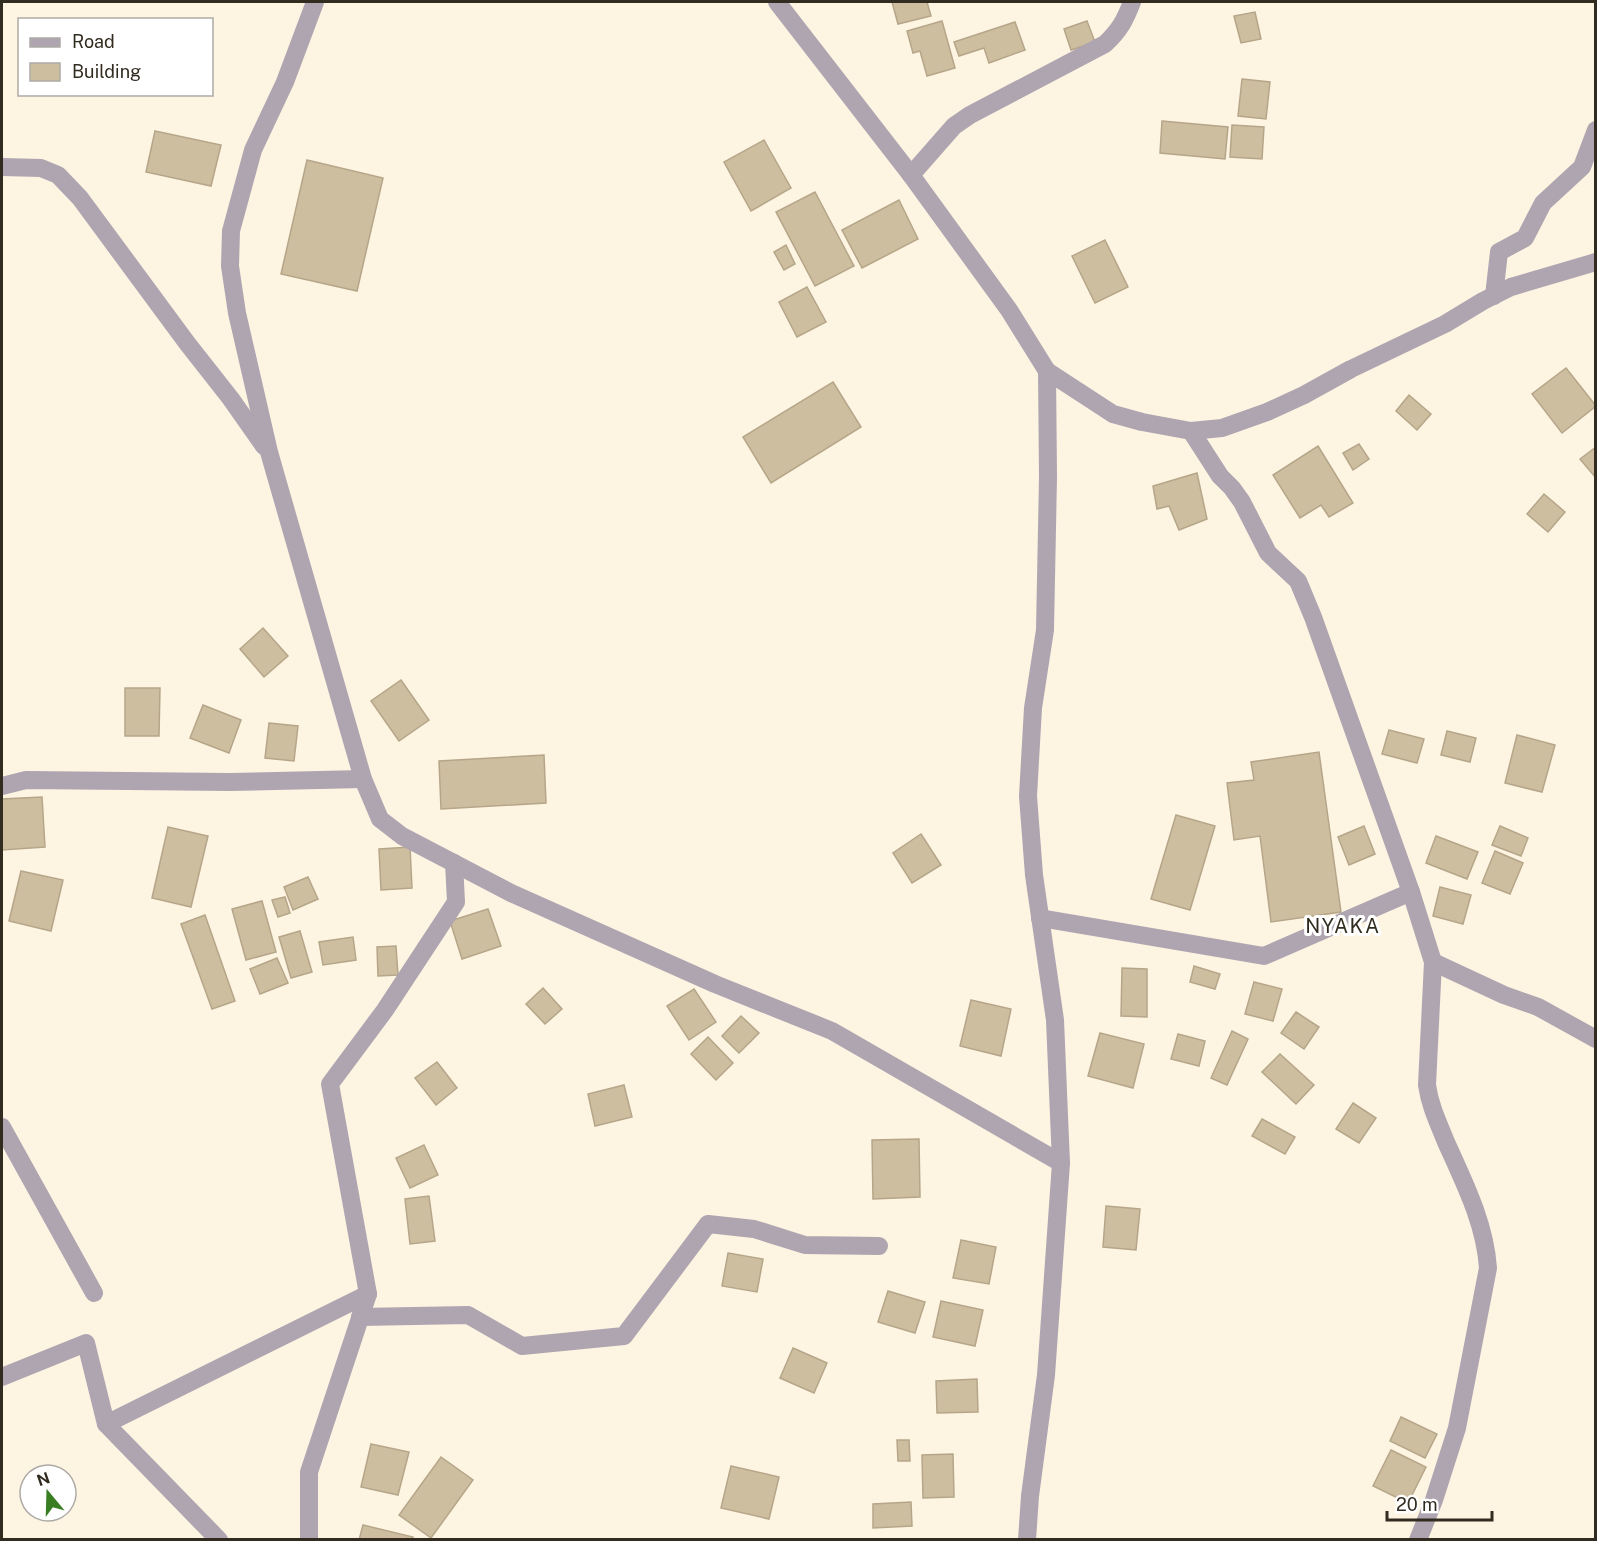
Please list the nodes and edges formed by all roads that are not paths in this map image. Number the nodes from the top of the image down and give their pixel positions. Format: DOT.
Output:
graph roads {
  1 [pos="315,2"];
  2 [pos="777,2"];
  3 [pos="1132,2"];
  4 [pos="1596,130"];
  5 [pos="2,167"];
  6 [pos="911,175"];
  7 [pos="1596,262"];
  8 [pos="1494,296"];
  9 [pos="1047,371"];
  10 [pos="1191,431"];
  11 [pos="269,452"];
  12 [pos="363,779"];
  13 [pos="2,786"];
  14 [pos="454,863"];
  15 [pos="1411,892"];
  16 [pos="1040,918"];
  17 [pos="1433,962"];
  18 [pos="1596,1039"];
  19 [pos="2,1128"];
  20 [pos="1061,1163"];
  21 [pos="879,1246"];
  22 [pos="94,1293"];
  23 [pos="368,1294"];
  24 [pos="360,1317"];
  25 [pos="2,1377"];
  26 [pos="106,1424"];
  27 [pos="219,1539"];
  28 [pos="309,1539"];
  29 [pos="1027,1539"];
  30 [pos="1418,1539"];
  1 -- 11 [label="street"];
  2 -- 6 [label="street"];
  3 -- 6 [label="street"];
  4 -- 8 [label="street"];
  5 -- 11 [label="street"];
  6 -- 9 [label="street"];
  7 -- 8 [label="street"];
  8 -- 10 [label="street"];
  9 -- 10 [label="street"];
  9 -- 16 [label="street"];
  10 -- 15 [label="street"];
  11 -- 12 [label="street"];
  12 -- 13 [label="street"];
  12 -- 14 [label="street"];
  14 -- 20 [label="street"];
  14 -- 23 [label="street"];
  15 -- 16 [label="street"];
  15 -- 17 [label="street"];
  16 -- 20 [label="street"];
  17 -- 18 [label="street"];
  17 -- 30 [label="street"];
  19 -- 22 [label="street"];
  20 -- 29 [label="street"];
  21 -- 24 [label="street"];
  23 -- 24 [label="street"];
  23 -- 26 [label="street"];
  24 -- 28 [label="street"];
  25 -- 26 [label="street"];
  26 -- 27 [label="street"];
}
